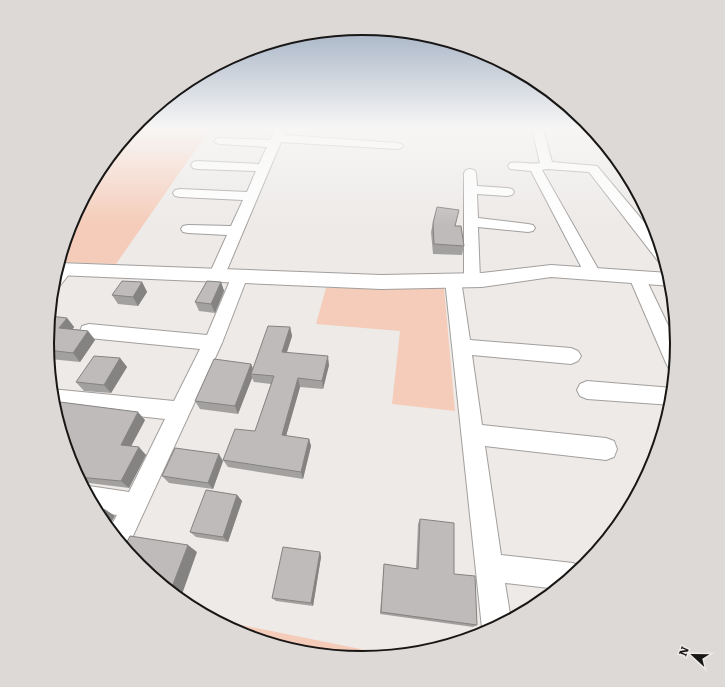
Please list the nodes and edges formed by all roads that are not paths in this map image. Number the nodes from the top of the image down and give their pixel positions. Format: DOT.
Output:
graph roads {
  1 [pos="267,161"];
  2 [pos="540,161"];
  3 [pos="197,165"];
  4 [pos="514,166"];
  5 [pos="541,166"];
  6 [pos="264,168"];
  7 [pos="470,173"];
  8 [pos="470,190"];
  9 [pos="507,192"];
  10 [pos="180,193"];
  11 [pos="252,196"];
  12 [pos="471,222"];
  13 [pos="528,228"];
  14 [pos="188,229"];
  15 [pos="236,231"];
  16 [pos="656,246"];
  17 [pos="62,274"];
  18 [pos="593,274"];
  19 [pos="216,277"];
  20 [pos="637,277"];
  21 [pos="239,278"];
  22 [pos="664,279"];
  23 [pos="462,280"];
  24 [pos="89,331"];
  25 [pos="212,343"];
  26 [pos="462,347"];
  27 [pos="671,351"];
  28 [pos="571,356"];
  29 [pos="586,390"];
  30 [pos="666,396"];
  31 [pos="59,399"];
  32 [pos="180,412"];
  33 [pos="473,434"];
  34 [pos="606,448"];
  35 [pos="96,499"];
  36 [pos="135,505"];
  37 [pos="121,534"];
  38 [pos="490,566"];
  39 [pos="565,576"];
  40 [pos="496,621"];
  1 -- 6 [label="street"];
  2 -- 5 [label="street"];
  3 -- 6 [label="street"];
  4 -- 5 [label="street"];
  5 -- 16 [label="street"];
  5 -- 18 [label="street"];
  6 -- 11 [label="street"];
  7 -- 8 [label="street"];
  8 -- 9 [label="street"];
  8 -- 12 [label="street"];
  10 -- 11 [label="street"];
  11 -- 15 [label="street"];
  12 -- 13 [label="street"];
  12 -- 23 [label="street"];
  14 -- 15 [label="street"];
  15 -- 19 [label="street"];
  17 -- 19 [label="street"];
  18 -- 20 [label="street"];
  18 -- 23 [label="street"];
  19 -- 21 [label="street"];
  20 -- 22 [label="street"];
  20 -- 27 [label="street"];
  21 -- 23 [label="street"];
  21 -- 25 [label="street"];
  23 -- 26 [label="street"];
  24 -- 25 [label="street"];
  25 -- 32 [label="street"];
  26 -- 28 [label="street"];
  26 -- 33 [label="street"];
  29 -- 30 [label="street"];
  31 -- 32 [label="street"];
  32 -- 36 [label="street"];
  33 -- 34 [label="street"];
  33 -- 38 [label="street"];
  35 -- 36 [label="street"];
  36 -- 37 [label="street"];
  38 -- 39 [label="street"];
  38 -- 40 [label="street"];
}
